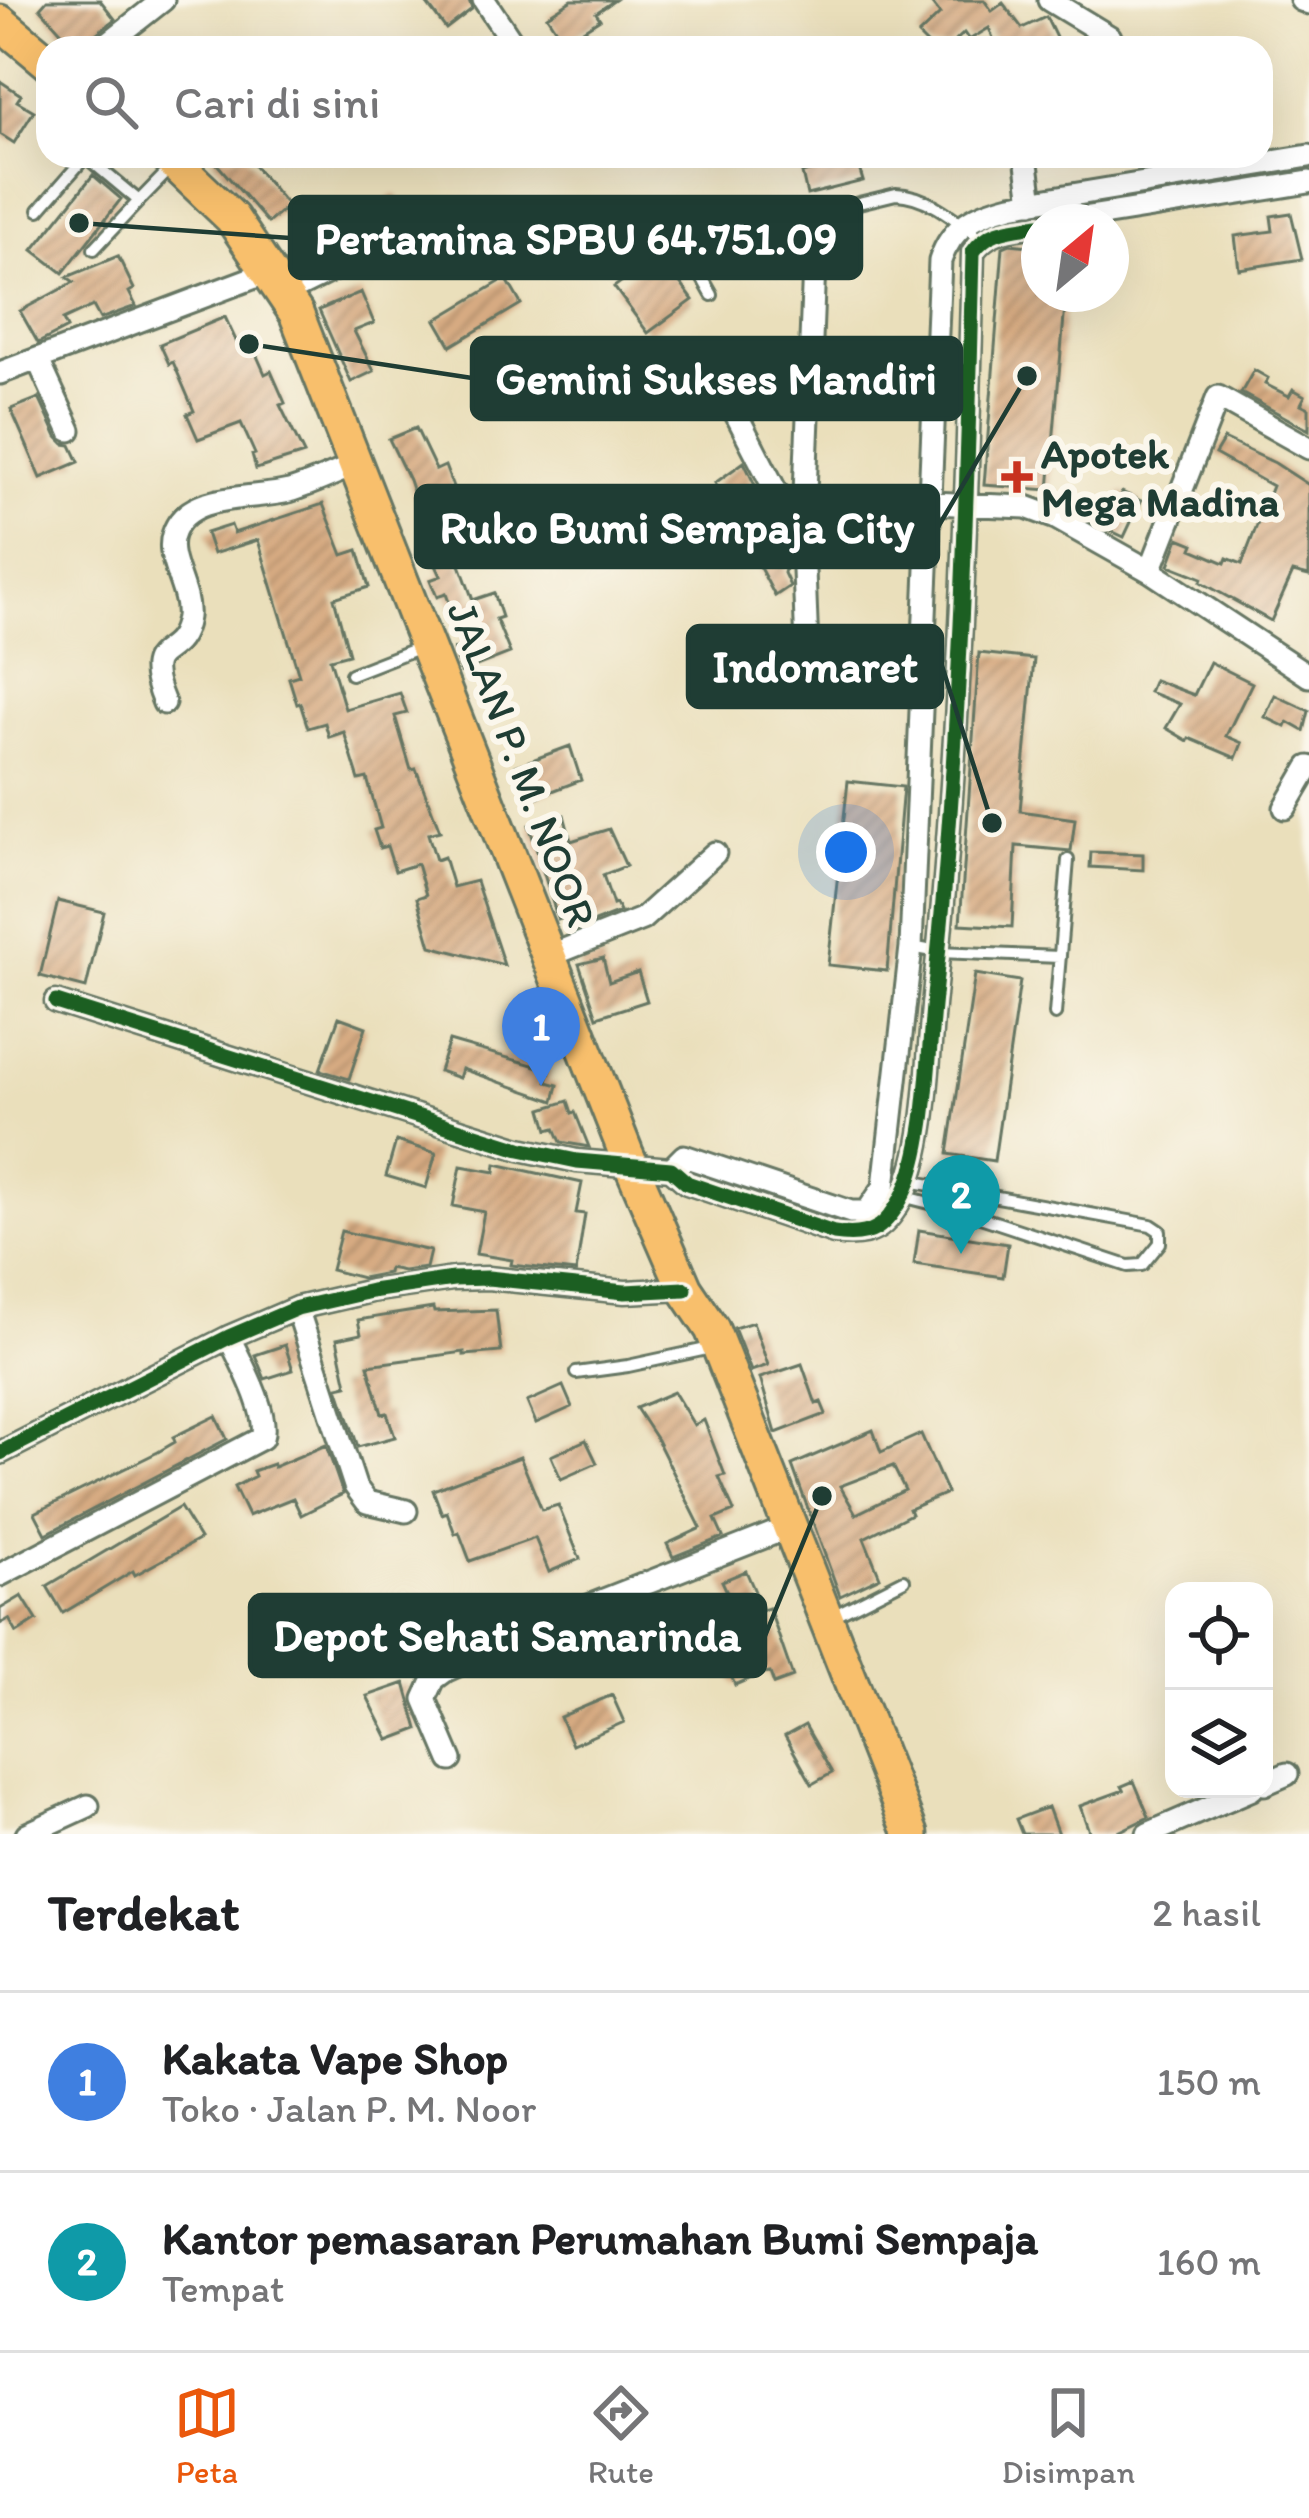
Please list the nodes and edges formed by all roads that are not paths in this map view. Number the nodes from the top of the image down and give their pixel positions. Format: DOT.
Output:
graph roads {
  1 [pos="163,0"];
  2 [pos="484,0"];
  3 [pos="1049,0"];
  4 [pos="0,22"];
  5 [pos="117,36"];
  6 [pos="508,36"];
  7 [pos="1108,36"];
  8 [pos="36,52"];
  9 [pos="1309,156"];
  10 [pos="1273,159"];
  11 [pos="75,168"];
  12 [pos="99,168"];
  13 [pos="166,168"];
  14 [pos="180,168"];
  15 [pos="1028,168"];
  16 [pos="1212,168"];
  17 [pos="1309,182"];
  18 [pos="139,201"];
  19 [pos="1032,202"];
  20 [pos="39,210"];
  21 [pos="1129,211"];
  22 [pos="816,213"];
  23 [pos="963,225"];
  24 [pos="478,227"];
  25 [pos="1021,228"];
  26 [pos="982,239"];
  27 [pos="94,249"];
  28 [pos="279,285"];
  29 [pos="712,295"];
  30 [pos="38,359"];
  31 [pos="0,373"];
  32 [pos="718,379"];
  33 [pos="70,430"];
  34 [pos="1309,448"];
  35 [pos="358,464"];
  36 [pos="932,502"];
  37 [pos="967,507"];
  38 [pos="803,544"];
  39 [pos="1150,571"];
  40 [pos="426,644"];
  41 [pos="922,666"];
  42 [pos="351,674"];
  43 [pos="1309,676"];
  44 [pos="164,703"];
  45 [pos="1309,767"];
  46 [pos="1285,808"];
  47 [pos="716,854"];
  48 [pos="1068,860"];
  49 [pos="911,946"];
  50 [pos="939,952"];
  51 [pos="549,956"];
  52 [pos="1060,957"];
  53 [pos="56,1002"];
  54 [pos="1055,1014"];
  55 [pos="631,1163"];
  56 [pos="905,1189"];
  57 [pos="875,1218"];
  58 [pos="688,1296"];
  59 [pos="297,1308"];
  60 [pos="229,1337"];
  61 [pos="702,1350"];
  62 [pos="576,1373"];
  63 [pos="0,1453"];
  64 [pos="406,1511"];
  65 [pos="772,1534"];
  66 [pos="796,1571"];
  67 [pos="0,1575"];
  68 [pos="904,1580"];
  69 [pos="825,1620"];
  70 [pos="451,1760"];
  71 [pos="1287,1774"];
  72 [pos="1273,1780"];
  73 [pos="1231,1798"];
  74 [pos="88,1806"];
  75 [pos="27,1834"];
  76 [pos="890,1834"];
  77 [pos="911,1834"];
  78 [pos="1148,1834"];
  1 -- 5 [label="street"];
  2 -- 6 [label="street"];
  3 -- 7 [label="street"];
  4 -- 8 [label="highway"];
  9 -- 10 [label="street"];
  11 -- 20 [label="lane"];
  12 -- 18 [label="lane"];
  13 -- 18 [label="lane"];
  14 -- 28 [label="highway, JALAN P. M. NOOR"];
  15 -- 19 [label="street"];
  16 -- 19 [label="street"];
  17 -- 21 [label="street"];
  18 -- 27 [label="lane"];
  19 -- 23 [label="street"];
  22 -- 23 [label="lane"];
  22 -- 29 [label="lane"];
  22 -- 38 [label="street"];
  23 -- 26 [label="lane"];
  23 -- 36 [label="street"];
  24 -- 28 [label="lane"];
  25 -- 26 [label="street"];
  26 -- 37 [label="street"];
  28 -- 30 [label="street"];
  28 -- 35 [label="highway, JALAN P. M. NOOR"];
  30 -- 31 [label="street"];
  30 -- 33 [label="street"];
  32 -- 38 [label="street"];
  34 -- 39 [label="street"];
  35 -- 40 [label="highway, JALAN P. M. NOOR"];
  35 -- 44 [label="street"];
  36 -- 37 [label="street"];
  36 -- 41 [label="street"];
  37 -- 39 [label="street"];
  37 -- 50 [label="street"];
  38 -- 41 [label="street"];
  39 -- 43 [label="street"];
  40 -- 42 [label="lane"];
  40 -- 51 [label="highway, JALAN P. M. NOOR"];
  41 -- 49 [label="street"];
  45 -- 46 [label="street"];
  47 -- 51 [label="street"];
  48 -- 52 [label="lane"];
  49 -- 50 [label="lane"];
  49 -- 57 [label="street"];
  50 -- 52 [label="lane"];
  50 -- 56 [label="street"];
  51 -- 55 [label="highway, JALAN P. M. NOOR"];
  52 -- 54 [label="lane"];
  53 -- 55 [label="street"];
  55 -- 57 [label="street"];
  55 -- 58 [label="highway, JALAN P. M. NOOR"];
  56 -- 56 [label="lane"];
  56 -- 57 [label="street"];
  58 -- 59 [label="street"];
  58 -- 61 [label="highway, JALAN P. M. NOOR"];
  58 -- 66 [label="highway, JALAN P. M. NOOR"];
  59 -- 60 [label="street"];
  59 -- 64 [label="street"];
  60 -- 63 [label="street"];
  60 -- 67 [label="street"];
  61 -- 62 [label="lane"];
  61 -- 65 [label="highway, JALAN P. M. NOOR"];
  65 -- 66 [label="highway, JALAN P. M. NOOR"];
  65 -- 70 [label="street"];
  66 -- 69 [label="highway, JALAN P. M. NOOR"];
  66 -- 76 [label="highway, JALAN P. M. NOOR"];
  68 -- 69 [label="lane"];
  69 -- 77 [label="highway, JALAN P. M. NOOR"];
  71 -- 72 [label="street"];
  73 -- 78 [label="street"];
  74 -- 75 [label="street"];
}
